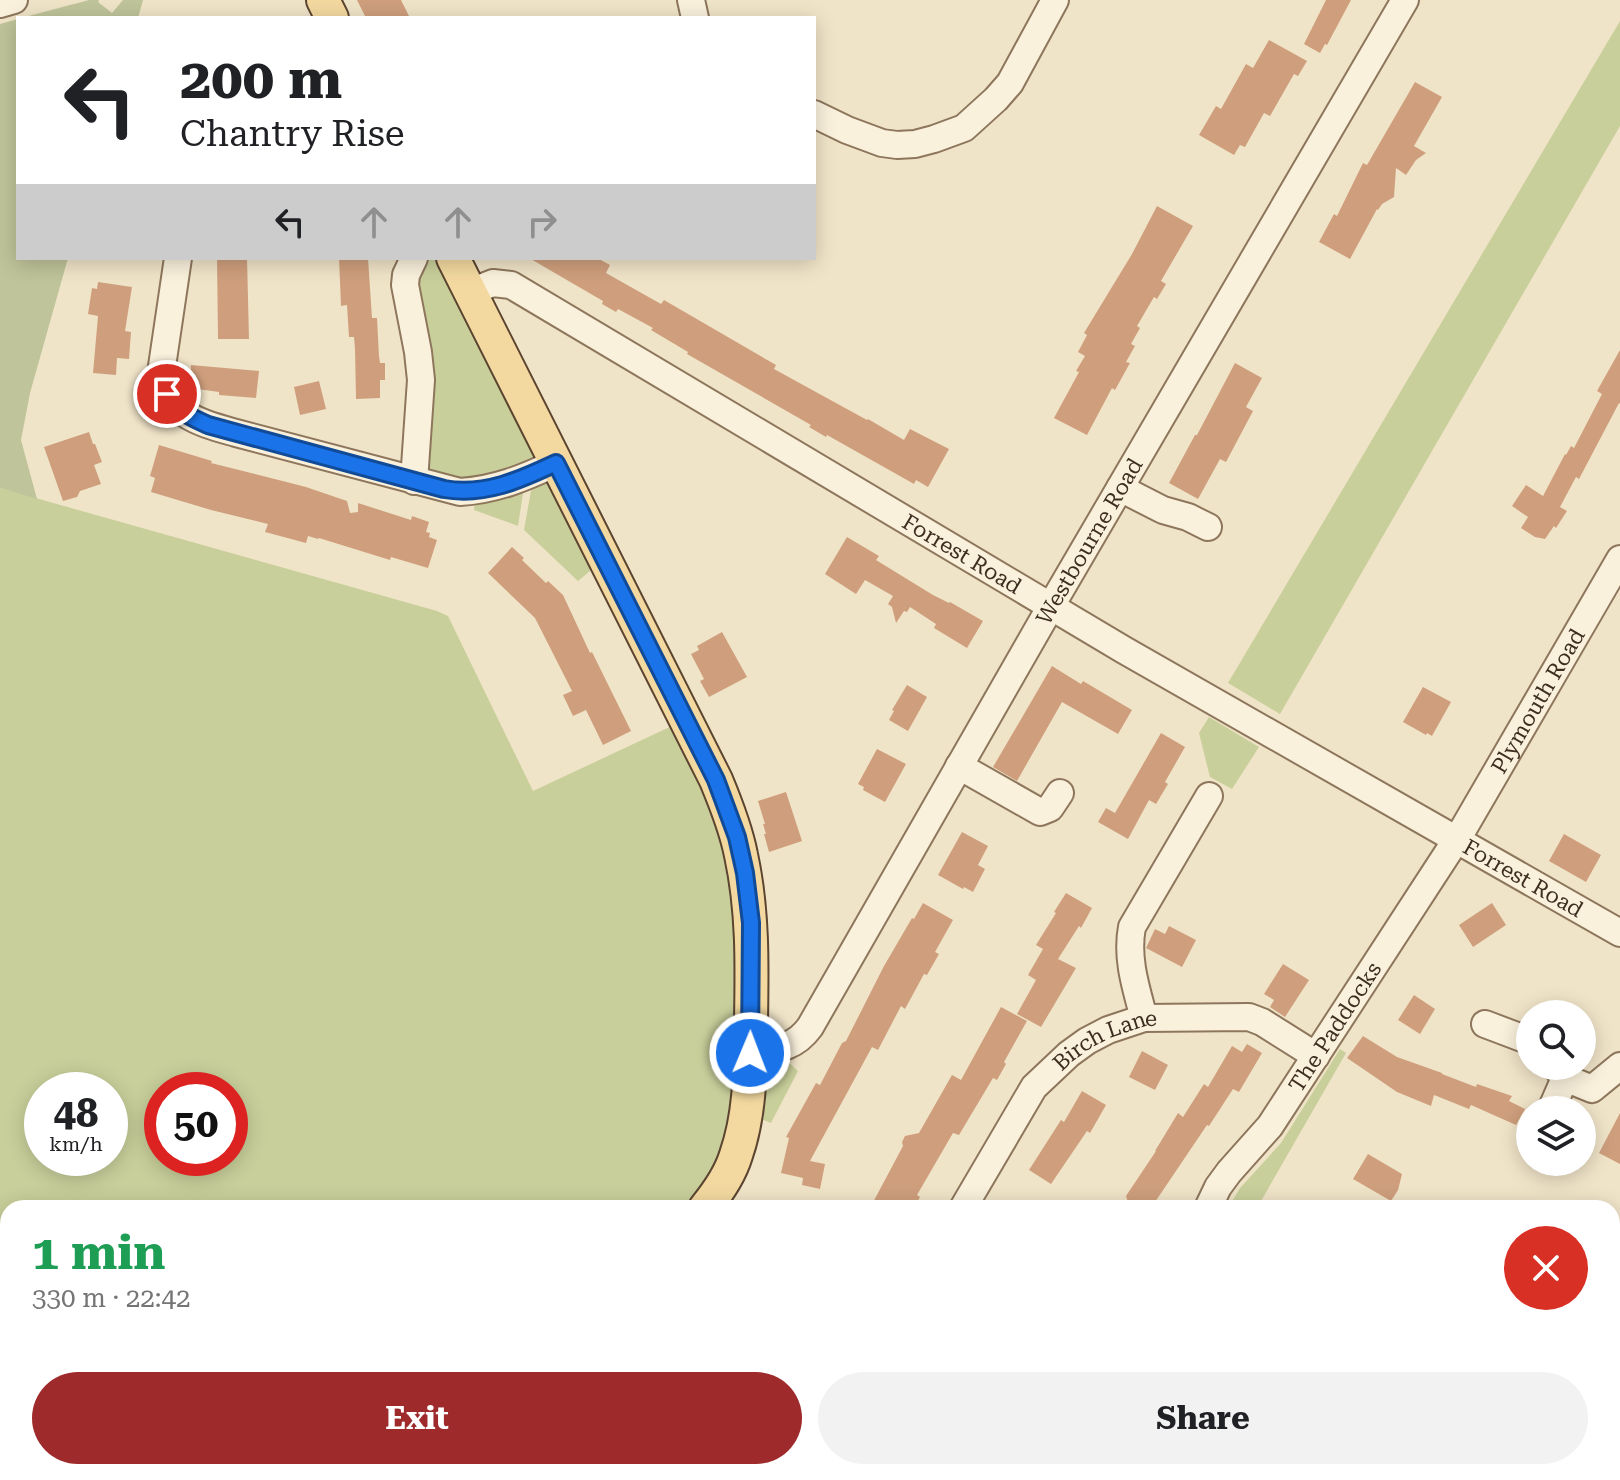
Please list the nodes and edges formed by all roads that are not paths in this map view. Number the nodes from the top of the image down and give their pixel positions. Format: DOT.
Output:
graph roads {
  1 [pos="14,0"];
  2 [pos="1055,0"];
  3 [pos="1405,0"];
  4 [pos="0,4"];
  5 [pos="816,115"];
  6 [pos="178,260"];
  7 [pos="413,260"];
  8 [pos="454,260"];
  9 [pos="470,292"];
  10 [pos="556,463"];
  11 [pos="414,481"];
  12 [pos="1120,488"];
  13 [pos="1208,527"];
  14 [pos="1620,559"];
  15 [pos="1612,590"];
  16 [pos="1051,606"];
  17 [pos="959,766"];
  18 [pos="1060,793"];
  19 [pos="1209,796"];
  20 [pos="1455,840"];
  21 [pos="1620,933"];
  22 [pos="1144,1018"];
  23 [pos="1485,1024"];
  24 [pos="1516,1036"];
  25 [pos="750,1053"];
  26 [pos="1316,1056"];
  27 [pos="1620,1066"];
  28 [pos="1575,1080"];
  29 [pos="711,1200"];
  30 [pos="968,1200"];
  31 [pos="1212,1200"];
  1 -- 4 [label="street"];
  2 -- 5 [label="street"];
  3 -- 12 [label="street, Westbourne Road"];
  6 -- 11 [label="street"];
  7 -- 11 [label="street"];
  8 -- 9 [label="main road"];
  9 -- 10 [label="main road"];
  9 -- 16 [label="street, Forrest Road"];
  10 -- 11 [label="street"];
  10 -- 25 [label="main road"];
  12 -- 13 [label="street"];
  12 -- 16 [label="street, Westbourne Road"];
  14 -- 15 [label="street, Plymouth Road"];
  15 -- 20 [label="street, Plymouth Road"];
  16 -- 17 [label="street, Westbourne Road"];
  16 -- 20 [label="street, Forrest Road"];
  17 -- 18 [label="street"];
  17 -- 25 [label="street, Westbourne Road"];
  19 -- 22 [label="street"];
  20 -- 21 [label="street, Forrest Road"];
  20 -- 26 [label="street, The Paddocks"];
  22 -- 26 [label="street, Birch Lane"];
  22 -- 30 [label="street, Birch Lane"];
  23 -- 24 [label="street"];
  25 -- 29 [label="main road"];
  26 -- 31 [label="street, The Paddocks"];
  27 -- 28 [label="street"];
}
